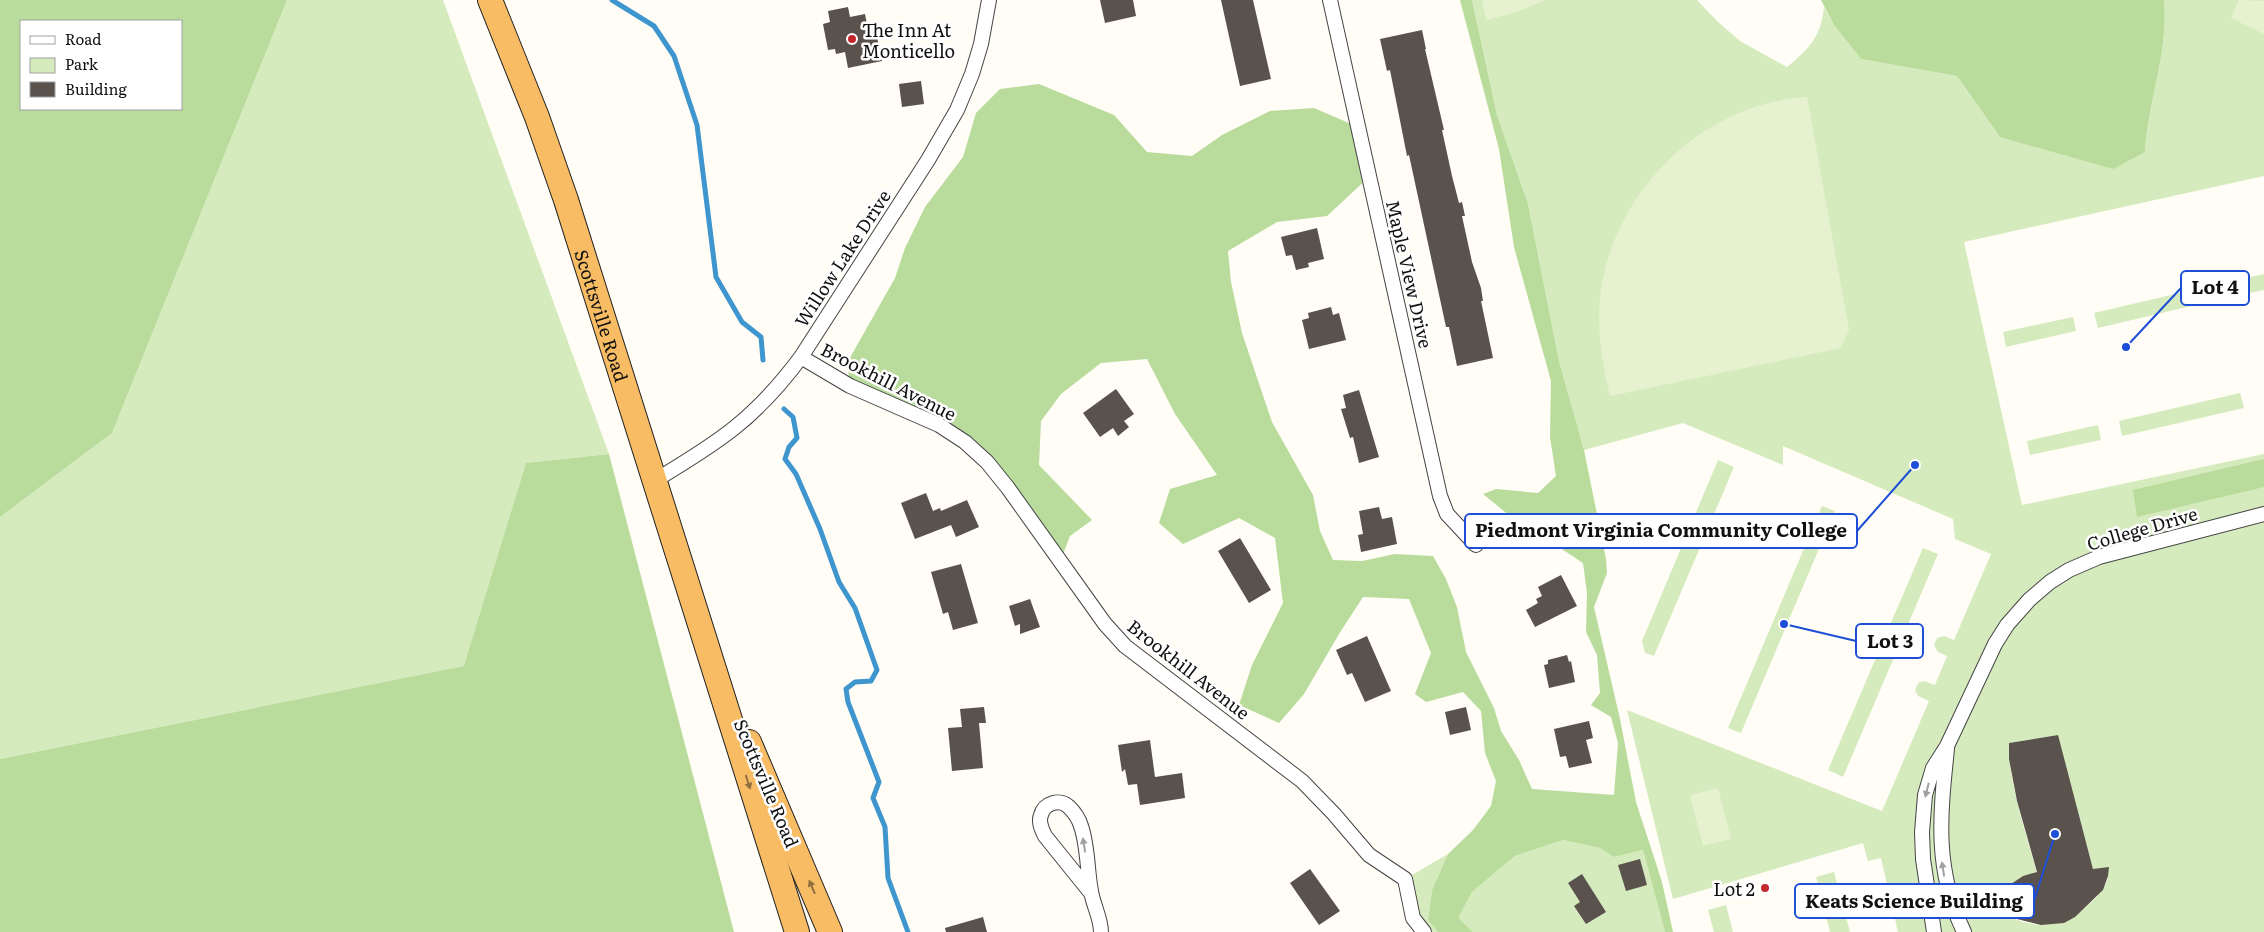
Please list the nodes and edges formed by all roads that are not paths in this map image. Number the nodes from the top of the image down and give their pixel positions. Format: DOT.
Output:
graph roads {
  1 [pos="490,0"];
  2 [pos="989,0"];
  3 [pos="1330,0"];
  4 [pos="801,357"];
  5 [pos="654,481"];
  6 [pos="2264,514"];
  7 [pos="1476,545"];
  8 [pos="704,634"];
  9 [pos="1947,746"];
  10 [pos="1091,893"];
  11 [pos="797,932"];
  12 [pos="830,932"];
  13 [pos="1102,932"];
  14 [pos="1424,932"];
  15 [pos="1934,932"];
  16 [pos="1964,932"];
  1 -- 5 [label="highway, Scottsville Road"];
  2 -- 4 [label="street, Willow Lake Drive"];
  3 -- 7 [label="street, Maple View Drive"];
  4 -- 5 [label="street, Willow Lake Drive"];
  4 -- 14 [label="street, Brookhill Avenue"];
  5 -- 8 [label="highway, Scottsville Road"];
  6 -- 9 [label="street, College Drive"];
  8 -- 11 [label="highway, Scottsville Road, one-way"];
  12 -- 8 [label="highway, Scottsville Road, one-way"];
  9 -- 15 [label="street, College Drive, one-way"];
  16 -- 9 [label="street, College Drive, one-way"];
  10 -- 10 [label="street, one-way"];
  10 -- 13 [label="street"];
}
